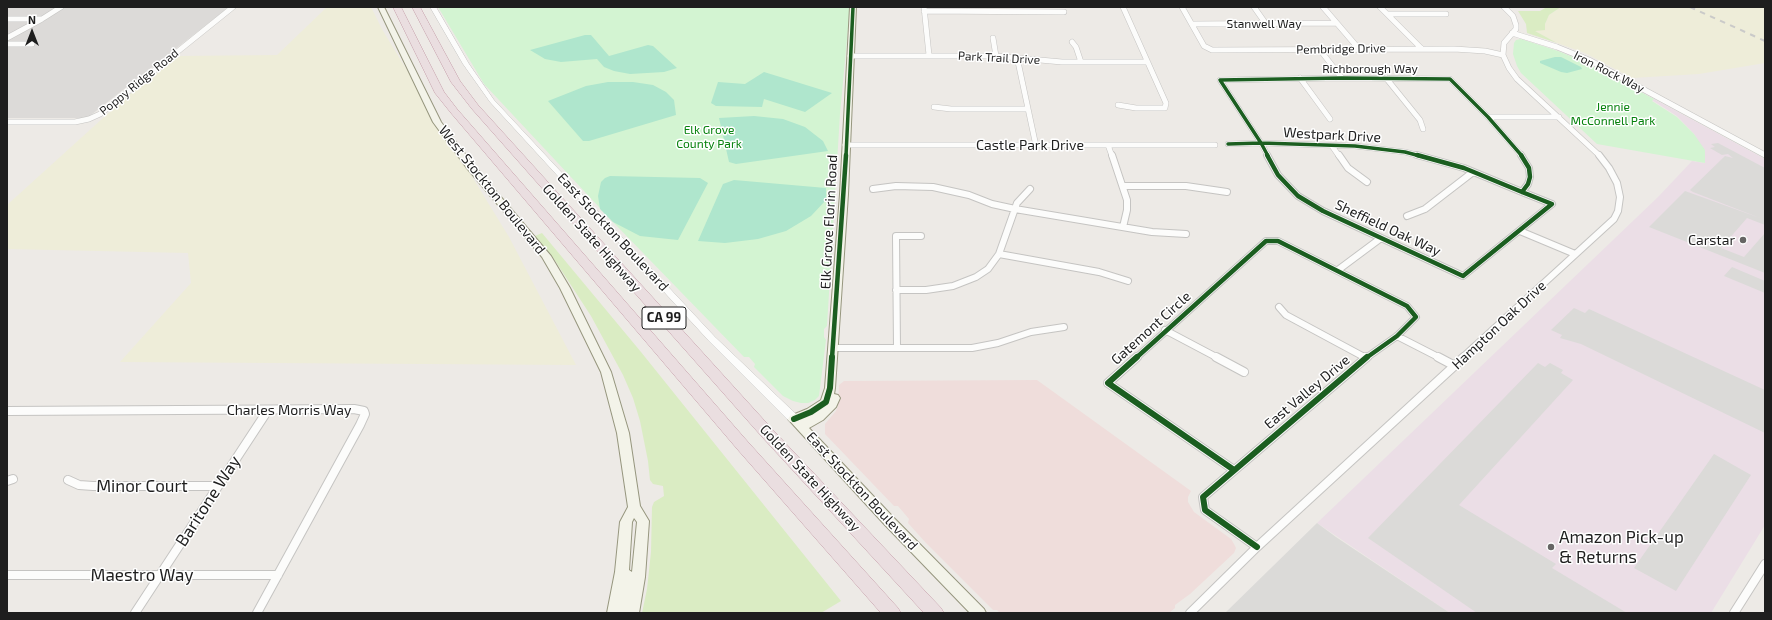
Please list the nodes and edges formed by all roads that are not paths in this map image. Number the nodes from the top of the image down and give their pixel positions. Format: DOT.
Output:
graph roads {
  1 [pos="61,7"];
  2 [pos="233,7"];
  3 [pos="381,7"];
  4 [pos="396,7"];
  5 [pos="416,7"];
  6 [pos="433,7"];
  7 [pos="853,7"];
  8 [pos="1122,7"];
  9 [pos="1182,7"];
  10 [pos="1254,7"];
  11 [pos="1323,7"];
  12 [pos="1380,7"];
  13 [pos="1504,7"];
  14 [pos="924,9"];
  15 [pos="1064,12"];
  16 [pos="1388,14"];
  17 [pos="1446,14"];
  18 [pos="7,19"];
  19 [pos="42,19"];
  20 [pos="1336,23"];
  21 [pos="1193,24"];
  22 [pos="1266,24"];
  23 [pos="1512,33"];
  24 [pos="7,38"];
  25 [pos="993,38"];
  26 [pos="1072,42"];
  27 [pos="7,44"];
  28 [pos="32,44"];
  29 [pos="1421,48"];
  30 [pos="1359,49"];
  31 [pos="1320,50"];
  32 [pos="930,55"];
  33 [pos="1503,55"];
  34 [pos="850,56"];
  35 [pos="996,56"];
  36 [pos="1017,57"];
  37 [pos="1081,62"];
  38 [pos="1147,62"];
  39 [pos="1300,78"];
  40 [pos="1342,78"];
  41 [pos="1386,78"];
  42 [pos="1118,105"];
  43 [pos="934,108"];
  44 [pos="1027,109"];
  45 [pos="1488,117"];
  46 [pos="1559,117"];
  47 [pos="1330,119"];
  48 [pos="7,122"];
  49 [pos="1422,129"];
  50 [pos="1261,143"];
  51 [pos="1228,144"];
  52 [pos="846,145"];
  53 [pos="1108,145"];
  54 [pos="1215,145"];
  55 [pos="1036,146"];
  56 [pos="1332,146"];
  57 [pos="1765,155"];
  58 [pos="1473,172"];
  59 [pos="1367,182"];
  60 [pos="1123,186"];
  61 [pos="873,189"];
  62 [pos="1030,189"];
  63 [pos="1227,192"];
  64 [pos="1522,192"];
  65 [pos="1015,209"];
  66 [pos="1407,216"];
  67 [pos="1123,227"];
  68 [pos="1520,231"];
  69 [pos="1186,234"];
  70 [pos="921,236"];
  71 [pos="1381,238"];
  72 [pos="999,254"];
  73 [pos="1575,254"];
  74 [pos="1338,270"];
  75 [pos="1128,282"];
  76 [pos="896,290"];
  77 [pos="1279,307"];
  78 [pos="1064,327"];
  79 [pos="1165,330"];
  80 [pos="1397,336"];
  81 [pos="834,348"];
  82 [pos="897,348"];
  83 [pos="1366,358"];
  84 [pos="1455,366"];
  85 [pos="1244,372"];
  86 [pos="268,410"];
  87 [pos="7,411"];
  88 [pos="798,423"];
  89 [pos="1234,470"];
  90 [pos="68,480"];
  91 [pos="218,486"];
  92 [pos="634,507"];
  93 [pos="1257,547"];
  94 [pos="1765,564"];
  95 [pos="622,572"];
  96 [pos="7,575"];
  97 [pos="160,575"];
  98 [pos="278,575"];
  99 [pos="134,613"];
  100 [pos="257,613"];
  101 [pos="614,613"];
  102 [pos="624,613"];
  103 [pos="632,613"];
  104 [pos="892,613"];
  105 [pos="935,613"];
  106 [pos="979,613"];
  107 [pos="1190,613"];
  108 [pos="1734,613"];
  1 -- 19 [label="street"];
  2 -- 48 [label="street, Poppy Ridge Road"];
  3 -- 92 [label="main road, West Stockton Boulevard"];
  4 -- 104 [label="highway, Golden State Highway / CA 99"];
  5 -- 105 [label="highway, Golden State Highway / CA 99"];
  6 -- 88 [label="street, East Stockton Boulevard"];
  7 -- 34 [label="main road, Elk Grove Florin Road"];
  8 -- 38 [label="street"];
  9 -- 21 [label="street, Pembridge Drive"];
  10 -- 22 [label="street"];
  11 -- 20 [label="street"];
  12 -- 16 [label="street"];
  13 -- 23 [label="street"];
  14 -- 15 [label="street"];
  14 -- 32 [label="street"];
  16 -- 17 [label="street"];
  16 -- 29 [label="street"];
  18 -- 19 [label="street"];
  19 -- 24 [label="street"];
  20 -- 22 [label="street, Stanwell Way"];
  20 -- 30 [label="street"];
  21 -- 22 [label="street, Stanwell Way"];
  21 -- 31 [label="street, Pembridge Drive"];
  23 -- 33 [label="street"];
  23 -- 57 [label="street, Iron Rock Way"];
  25 -- 35 [label="street"];
  26 -- 37 [label="street"];
  27 -- 28 [label="street"];
  29 -- 30 [label="street, Pembridge Drive"];
  29 -- 33 [label="street, Pembridge Drive"];
  30 -- 31 [label="street, Pembridge Drive"];
  31 -- 40 [label="street"];
  32 -- 34 [label="street, Park Trail Drive"];
  32 -- 35 [label="street, Park Trail Drive"];
  33 -- 46 [label="street, Hampton Oak Drive"];
  34 -- 52 [label="main road, Elk Grove Florin Road"];
  35 -- 36 [label="street, Park Trail Drive"];
  36 -- 37 [label="street, Park Trail Drive"];
  36 -- 44 [label="street"];
  37 -- 38 [label="street, Park Trail Drive"];
  38 -- 42 [label="street"];
  39 -- 40 [label="street, Richborough Way"];
  39 -- 47 [label="street"];
  39 -- 50 [label="street, Richborough Way"];
  40 -- 41 [label="street, Richborough Way"];
  41 -- 45 [label="street, Richborough Way"];
  41 -- 49 [label="street"];
  43 -- 44 [label="street"];
  44 -- 55 [label="street"];
  45 -- 46 [label="street"];
  45 -- 64 [label="street, Richborough Way"];
  46 -- 73 [label="street, Hampton Oak Drive"];
  50 -- 51 [label="street, Westpark Drive"];
  50 -- 56 [label="street, Westpark Drive"];
  50 -- 71 [label="street, Sheffield Oak Way"];
  52 -- 55 [label="street, Castle Park Drive"];
  52 -- 81 [label="main road, Elk Grove Florin Road"];
  53 -- 54 [label="street, Castle Park Drive"];
  53 -- 55 [label="street, Castle Park Drive"];
  53 -- 60 [label="street"];
  56 -- 58 [label="street, Westpark Drive"];
  56 -- 59 [label="street"];
  58 -- 64 [label="street, Westpark Drive"];
  58 -- 66 [label="street"];
  60 -- 63 [label="street"];
  60 -- 67 [label="street"];
  61 -- 65 [label="street"];
  62 -- 65 [label="street"];
  64 -- 68 [label="street, Westpark Drive"];
  65 -- 67 [label="street"];
  65 -- 72 [label="street"];
  67 -- 69 [label="street"];
  68 -- 71 [label="street, Sheffield Oak Way"];
  68 -- 73 [label="street"];
  70 -- 76 [label="street"];
  71 -- 74 [label="street"];
  72 -- 75 [label="street"];
  72 -- 76 [label="street"];
  73 -- 84 [label="street, Hampton Oak Drive"];
  74 -- 79 [label="street, Gatemont Circle"];
  74 -- 80 [label="street, East Valley Drive"];
  76 -- 82 [label="street"];
  77 -- 83 [label="street"];
  78 -- 82 [label="street"];
  79 -- 85 [label="street"];
  79 -- 89 [label="street, Gatemont Circle"];
  80 -- 83 [label="street, East Valley Drive"];
  80 -- 84 [label="street"];
  81 -- 82 [label="street"];
  81 -- 88 [label="main road, Elk Grove Florin Road"];
  83 -- 89 [label="street, East Valley Drive"];
  84 -- 93 [label="street, Hampton Oak Drive"];
  86 -- 87 [label="street, Charles Morris Way"];
  86 -- 91 [label="street, Baritone Way"];
  86 -- 98 [label="street, Charles Morris Way"];
  88 -- 106 [label="main road, East Stockton Boulevard"];
  89 -- 93 [label="street, East Valley Drive"];
  90 -- 91 [label="street, Minor Court"];
  91 -- 97 [label="street, Baritone Way"];
  92 -- 95 [label="main road"];
  92 -- 103 [label="main road"];
  93 -- 107 [label="street, Hampton Oak Drive"];
  94 -- 108 [label="street"];
  95 -- 101 [label="main road"];
  95 -- 102 [label="main road"];
  96 -- 97 [label="street, Maestro Way"];
  97 -- 98 [label="street, Maestro Way"];
  97 -- 99 [label="street, Baritone Way"];
  98 -- 100 [label="street, Charles Morris Way"];
}
